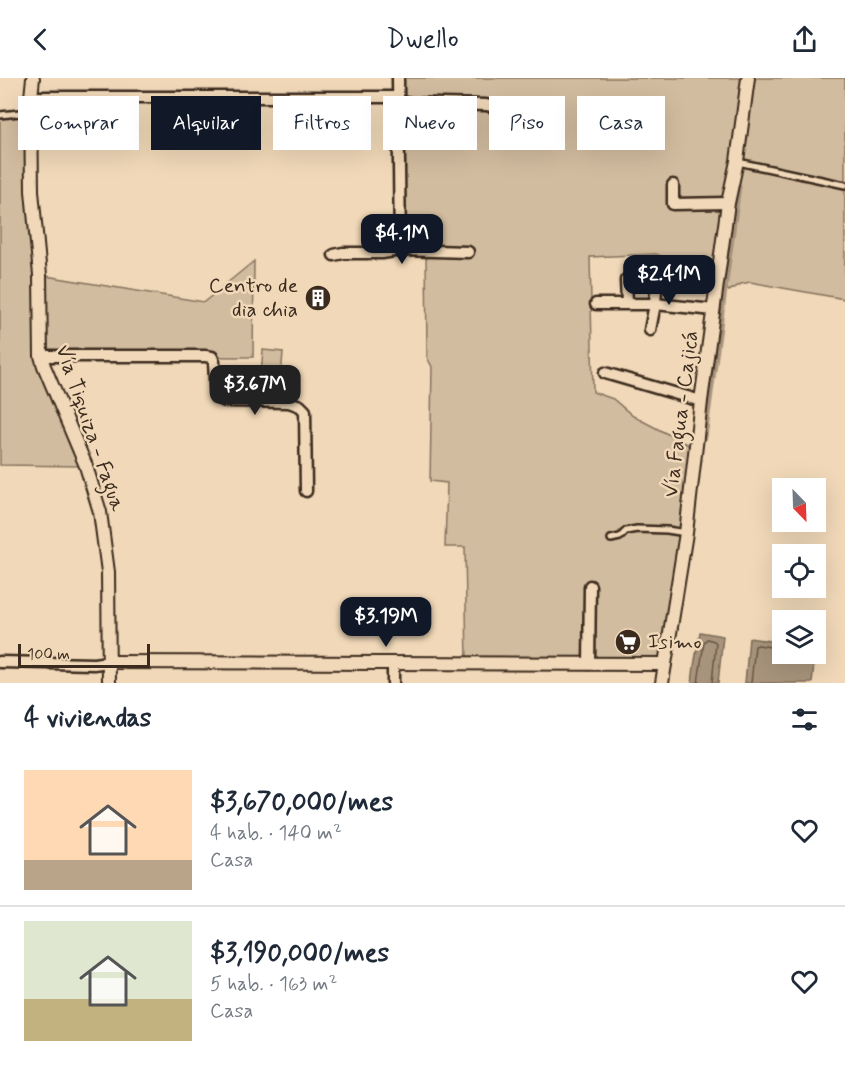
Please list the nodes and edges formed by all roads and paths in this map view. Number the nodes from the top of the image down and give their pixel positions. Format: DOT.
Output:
graph roads {
  1 [pos="33,78"];
  2 [pos="398,78"];
  3 [pos="748,78"];
  4 [pos="32,96"];
  5 [pos="398,96"];
  6 [pos="139,98"];
  7 [pos="383,100"];
  8 [pos="18,113"];
  9 [pos="0,115"];
  10 [pos="32,150"];
  11 [pos="399,150"];
  12 [pos="737,161"];
  13 [pos="673,185"];
  14 [pos="845,185"];
  15 [pos="728,203"];
  16 [pos="400,250"];
  17 [pos="468,252"];
  18 [pos="334,255"];
  19 [pos="657,277"];
  20 [pos="626,280"];
  21 [pos="627,303"];
  22 [pos="596,304"];
  23 [pos="655,304"];
  24 [pos="714,310"];
  25 [pos="650,330"];
  26 [pos="41,356"];
  27 [pos="605,373"];
  28 [pos="701,401"];
  29 [pos="306,491"];
  30 [pos="686,533"];
  31 [pos="611,539"];
  32 [pos="590,586"];
  33 [pos="0,662"];
  34 [pos="108,663"];
  35 [pos="393,663"];
  36 [pos="589,664"];
  37 [pos="665,664"];
  38 [pos="109,683"];
  39 [pos="393,683"];
  40 [pos="662,683"];
  1 -- 4 [label="street, Vía Tiquiza - Fagua"];
  2 -- 5 [label="street"];
  3 -- 12 [label="street, Vía Fagua - Cajicá"];
  6 -- 7 [label="street"];
  8 -- 9 [label="lane"];
  10 -- 26 [label="street, Vía Tiquiza - Fagua"];
  11 -- 16 [label="street"];
  12 -- 14 [label="lane"];
  12 -- 15 [label="street, Vía Fagua - Cajicá"];
  13 -- 15 [label="street"];
  15 -- 24 [label="street, Vía Fagua - Cajicá"];
  16 -- 17 [label="street"];
  16 -- 18 [label="street"];
  19 -- 23 [label="street"];
  20 -- 21 [label="street"];
  21 -- 22 [label="street"];
  21 -- 23 [label="street"];
  23 -- 24 [label="street"];
  23 -- 25 [label="street"];
  24 -- 28 [label="street, Vía Fagua - Cajicá"];
  26 -- 29 [label="street"];
  26 -- 34 [label="street, Vía Tiquiza - Fagua"];
  27 -- 28 [label="street"];
  28 -- 30 [label="street, Vía Fagua - Cajicá"];
  30 -- 31 [label="lane"];
  30 -- 37 [label="street, Vía Fagua - Cajicá"];
  32 -- 36 [label="street"];
  33 -- 34 [label="street"];
  34 -- 35 [label="street"];
  34 -- 38 [label="street, Vía Tiquiza - Fagua"];
  35 -- 36 [label="street"];
  35 -- 39 [label="street"];
  36 -- 37 [label="street"];
  37 -- 40 [label="street, Vía Fagua - Cajicá"];
}
